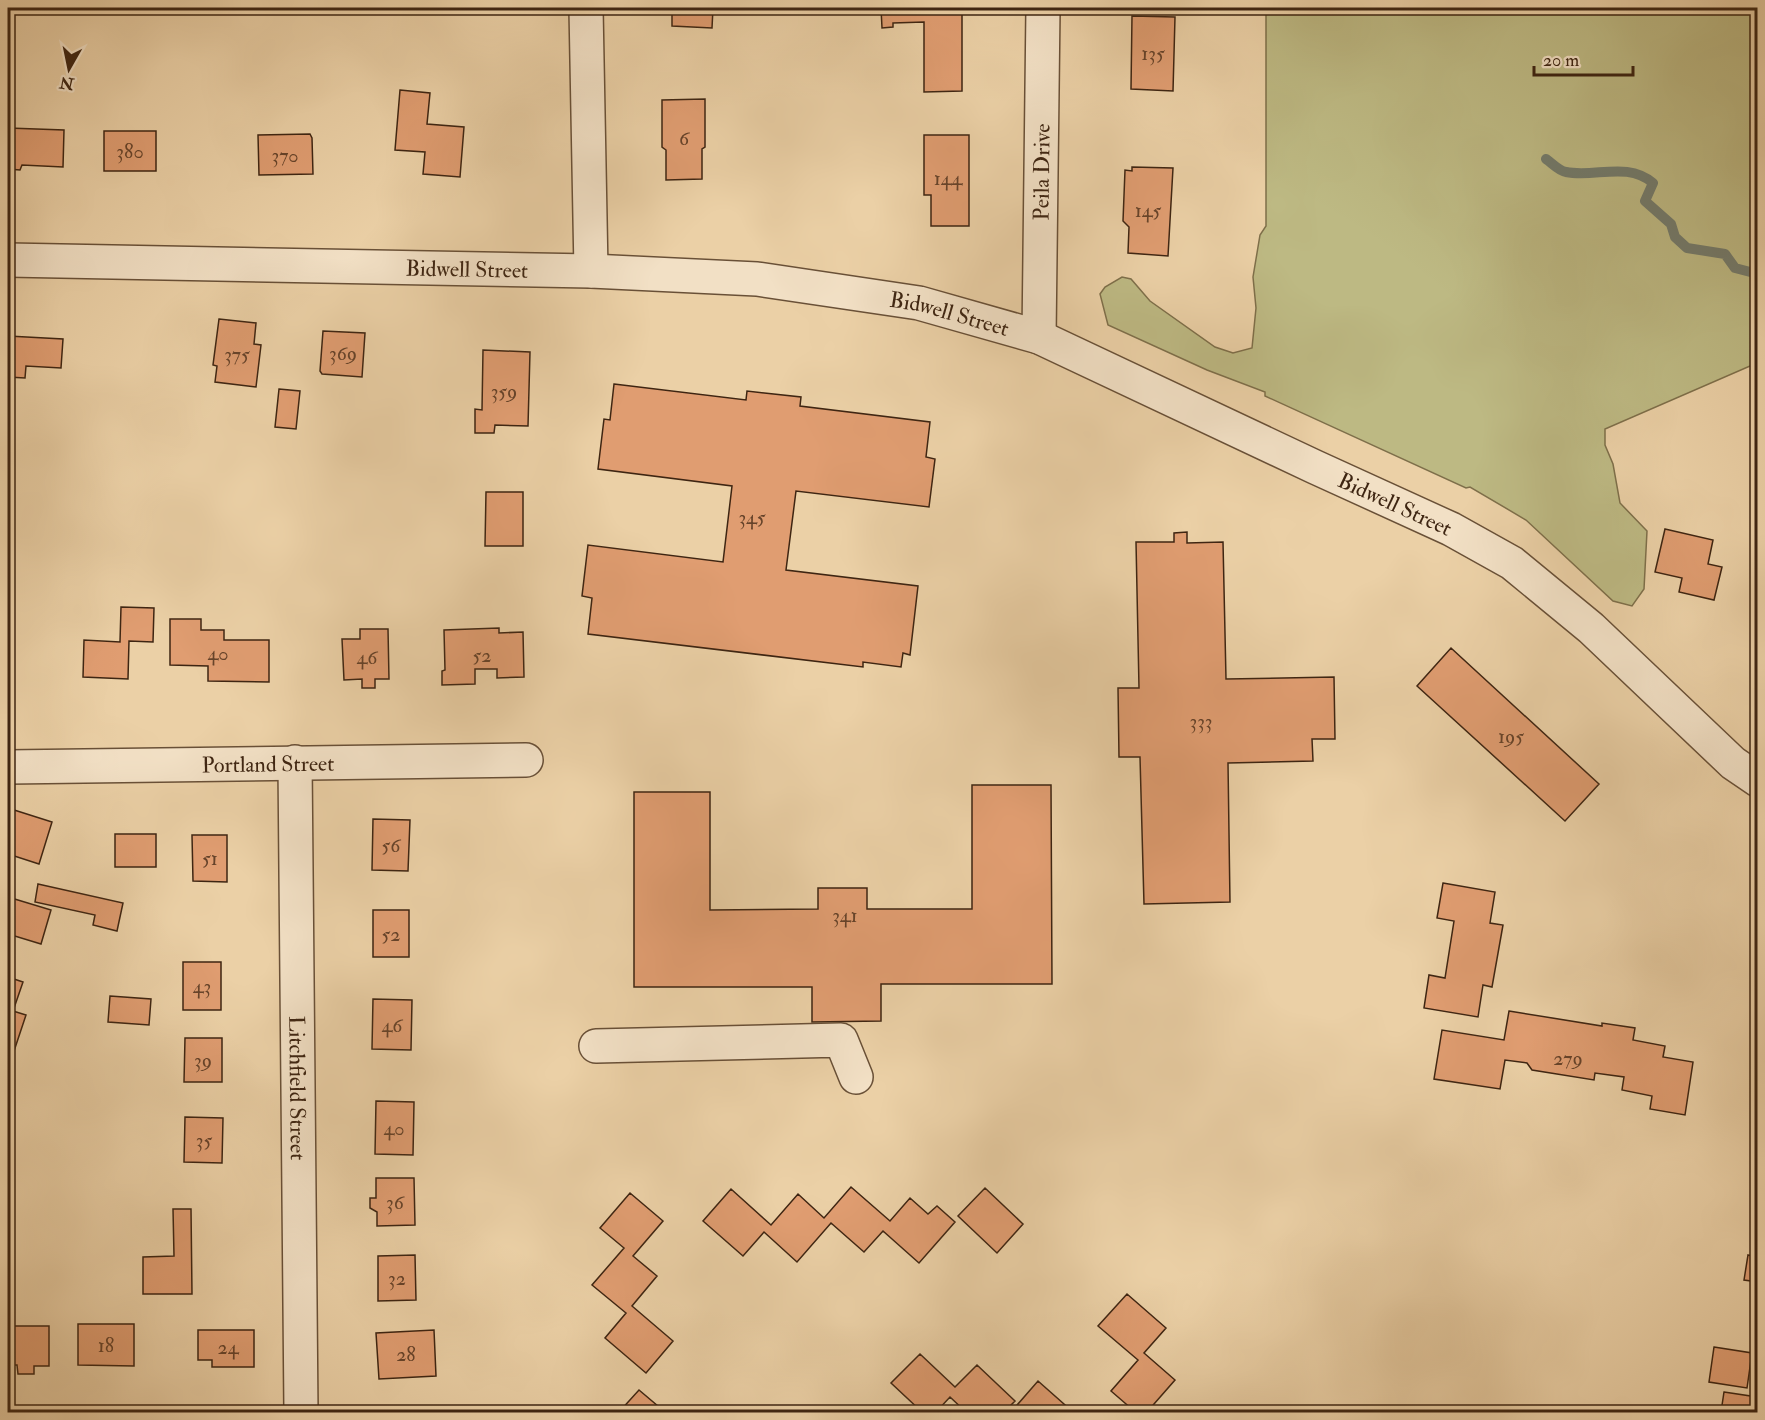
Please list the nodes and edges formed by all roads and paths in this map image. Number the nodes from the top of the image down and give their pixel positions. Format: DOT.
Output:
graph roads {
  1 [pos="586,8"];
  2 [pos="1043,8"];
  3 [pos="8,260"];
  4 [pos="591,271"];
  5 [pos="1039,337"];
  6 [pos="526,760"];
  7 [pos="295,762"];
  8 [pos="8,767"];
  9 [pos="1758,780"];
  10 [pos="596,1046"];
  11 [pos="856,1077"];
  12 [pos="301,1413"];
  1 -- 4 [label="street"];
  2 -- 5 [label="street, Peila Drive"];
  3 -- 4 [label="street, Bidwell Street"];
  4 -- 5 [label="street, Bidwell Street"];
  5 -- 9 [label="street, Bidwell Street"];
  6 -- 7 [label="street, Portland Street"];
  7 -- 8 [label="street, Portland Street"];
  7 -- 12 [label="street, Litchfield Street"];
  10 -- 11 [label="street"];
}
